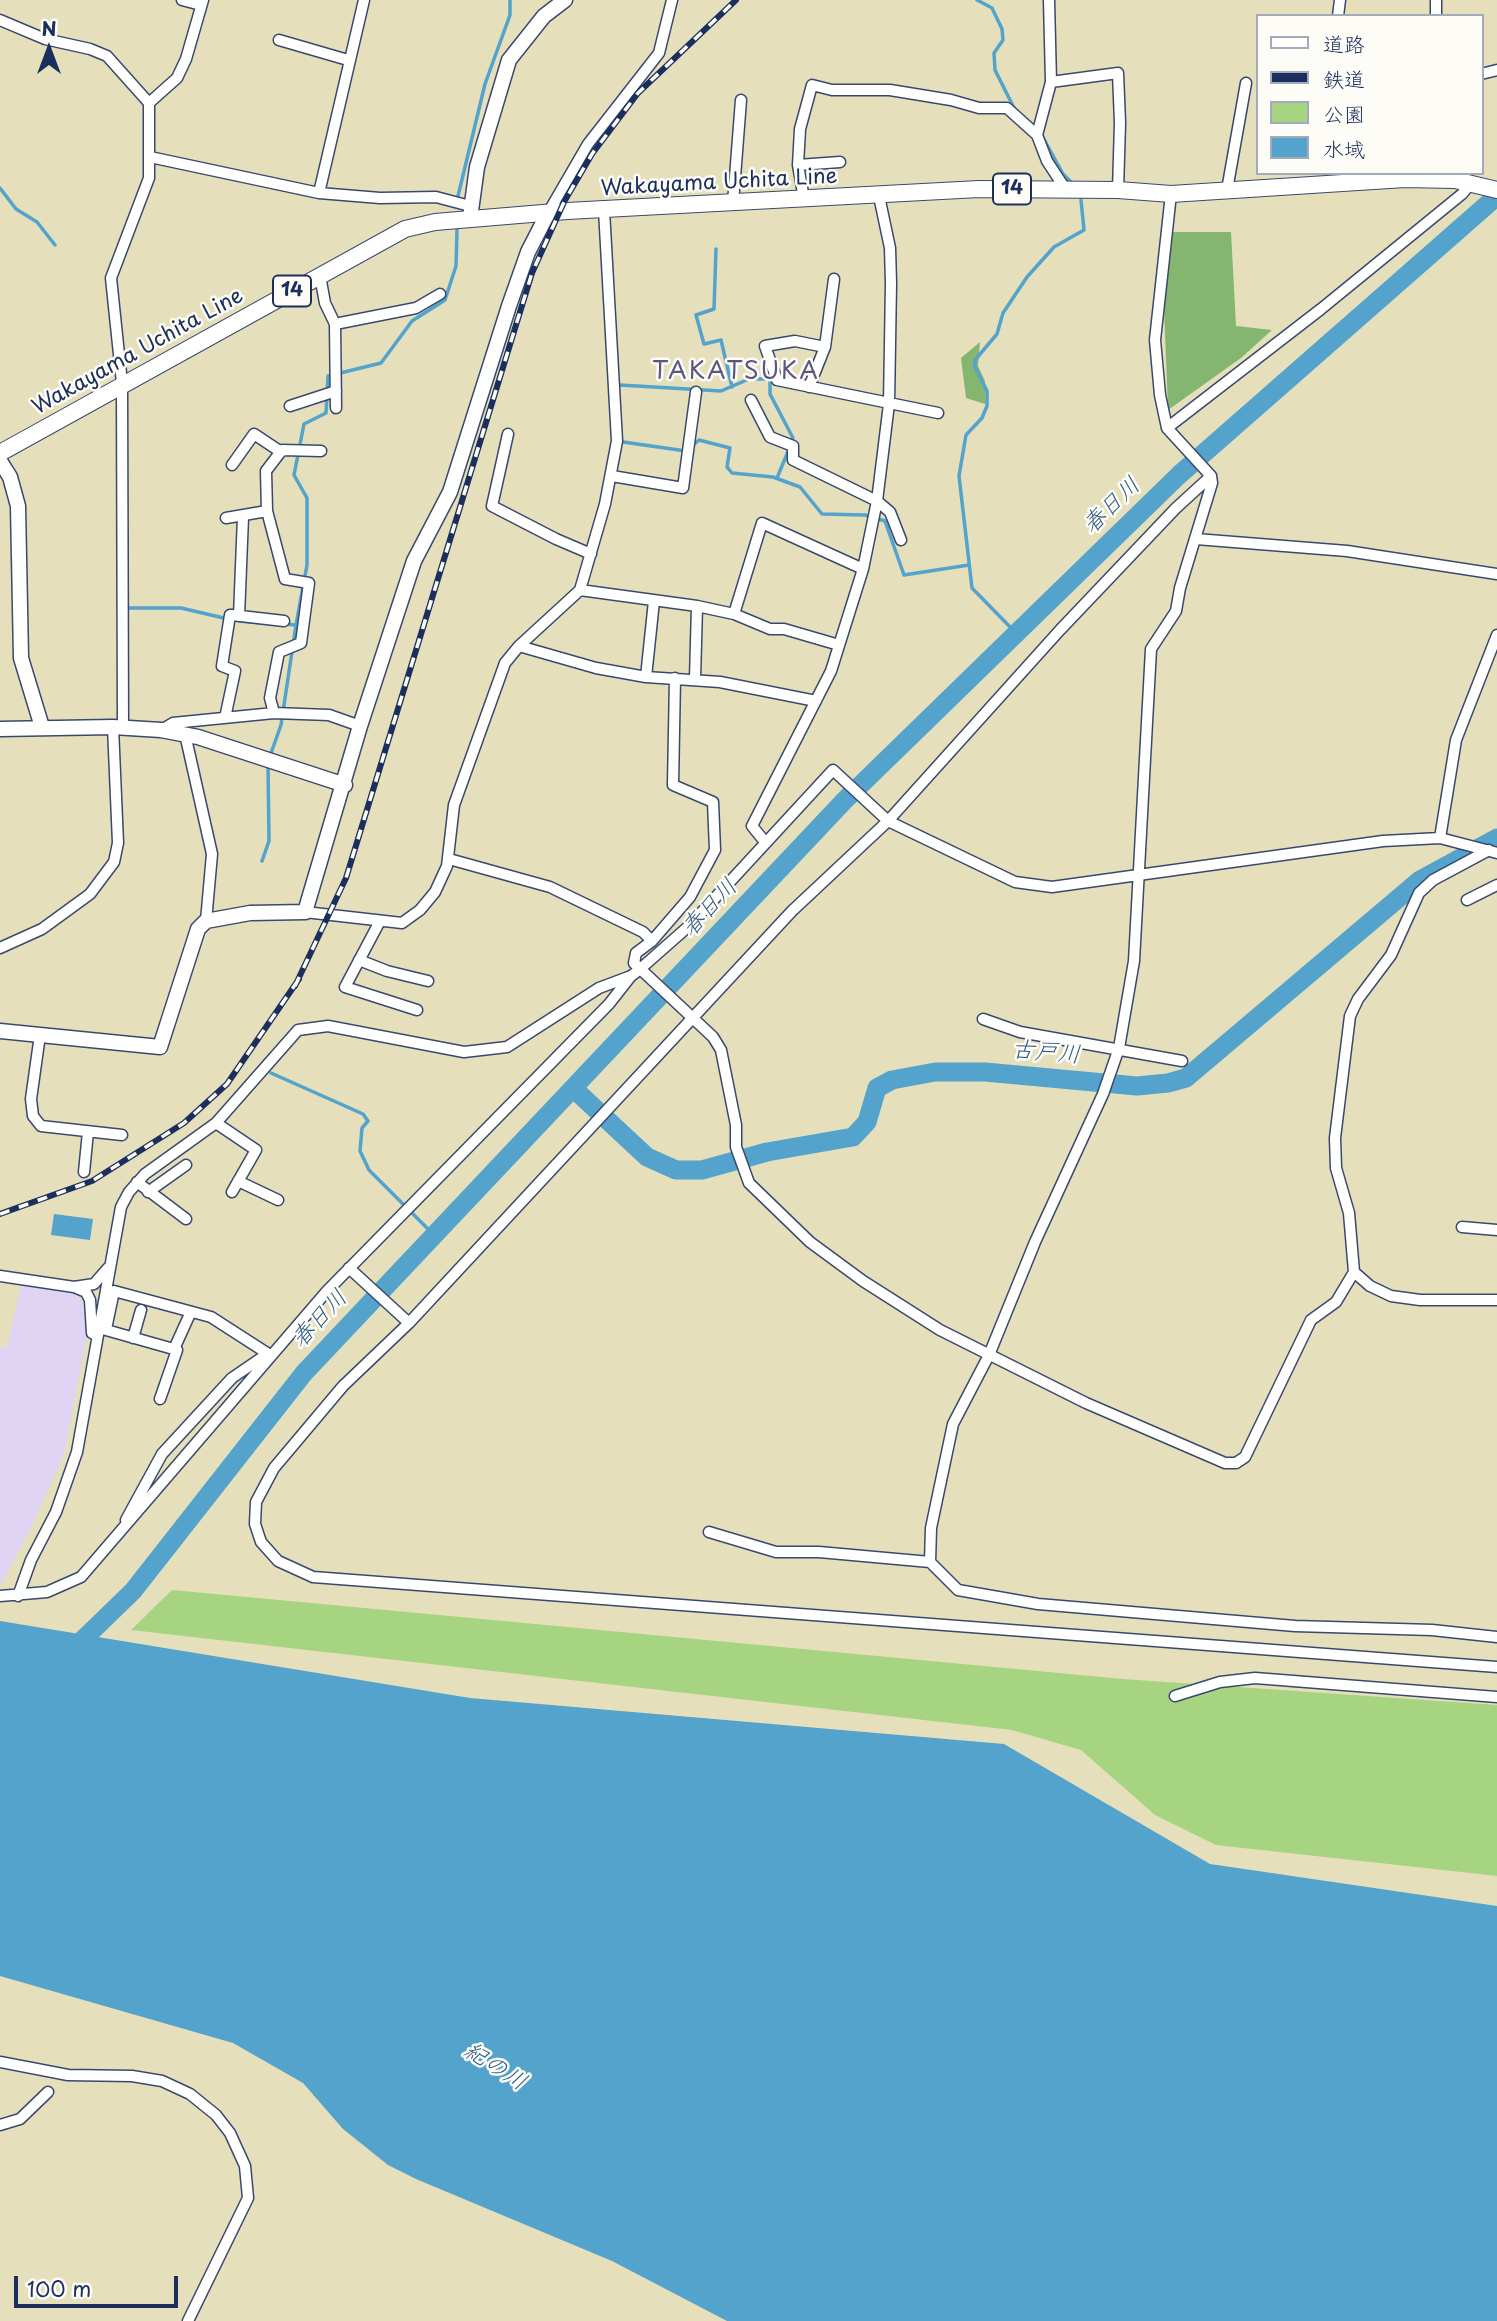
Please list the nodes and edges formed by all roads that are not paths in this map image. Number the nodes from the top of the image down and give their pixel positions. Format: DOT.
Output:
graph roads {
  1 [pos="183,0"];
  2 [pos="364,0"];
  3 [pos="565,0"];
  4 [pos="672,0"];
  5 [pos="1049,0"];
  6 [pos="202,3"];
  7 [pos="0,20"];
  8 [pos="279,40"];
  9 [pos="348,60"];
  10 [pos="1051,82"];
  11 [pos="1246,83"];
  12 [pos="741,100"];
  13 [pos="149,103"];
  14 [pos="1038,129"];
  15 [pos="150,157"];
  16 [pos="840,162"];
  17 [pos="798,164"];
  18 [pos="1464,180"];
  19 [pos="1066,190"];
  20 [pos="1118,190"];
  21 [pos="1227,190"];
  22 [pos="1497,190"];
  23 [pos="319,193"];
  24 [pos="1171,194"];
  25 [pos="879,196"];
  26 [pos="804,200"];
  27 [pos="733,203"];
  28 [pos="604,210"];
  29 [pos="470,212"];
  30 [pos="548,213"];
  31 [pos="320,276"];
  32 [pos="834,279"];
  33 [pos="440,294"];
  34 [pos="335,324"];
  35 [pos="825,347"];
  36 [pos="122,383"];
  37 [pos="809,387"];
  38 [pos="336,391"];
  39 [pos="696,392"];
  40 [pos="751,400"];
  41 [pos="889,404"];
  42 [pos="290,406"];
  43 [pos="336,408"];
  44 [pos="938,413"];
  45 [pos="1170,432"];
  46 [pos="508,434"];
  47 [pos="321,451"];
  48 [pos="281,452"];
  49 [pos="0,453"];
  50 [pos="0,461"];
  51 [pos="232,465"];
  52 [pos="1208,472"];
  53 [pos="612,476"];
  54 [pos="877,501"];
  55 [pos="267,511"];
  56 [pos="243,517"];
  57 [pos="226,518"];
  58 [pos="1196,539"];
  59 [pos="901,540"];
  60 [pos="591,554"];
  61 [pos="863,569"];
  62 [pos="1497,574"];
  63 [pos="580,590"];
  64 [pos="654,601"];
  65 [pos="697,606"];
  66 [pos="734,614"];
  67 [pos="230,615"];
  68 [pos="284,621"];
  69 [pos="1496,640"];
  70 [pos="839,645"];
  71 [pos="519,646"];
  72 [pos="646,677"];
  73 [pos="675,678"];
  74 [pos="695,678"];
  75 [pos="816,701"];
  76 [pos="274,713"];
  77 [pos="225,718"];
  78 [pos="360,726"];
  79 [pos="42,727"];
  80 [pos="118,728"];
  81 [pos="0,730"];
  82 [pos="161,730"];
  83 [pos="185,734"];
  84 [pos="345,785"];
  85 [pos="888,821"];
  86 [pos="1440,838"];
  87 [pos="765,842"];
  88 [pos="1493,852"];
  89 [pos="449,859"];
  90 [pos="1138,876"];
  91 [pos="1497,884"];
  92 [pos="1467,900"];
  93 [pos="304,912"];
  94 [pos="380,920"];
  95 [pos="206,921"];
  96 [pos="652,941"];
  97 [pos="0,948"];
  98 [pos="359,960"];
  99 [pos="640,974"];
  100 [pos="428,981"];
  101 [pos="417,1010"];
  102 [pos="690,1015"];
  103 [pos="983,1019"];
  104 [pos="0,1031"];
  105 [pos="40,1035"];
  106 [pos="1119,1048"];
  107 [pos="1182,1061"];
  108 [pos="216,1123"];
  109 [pos="88,1132"];
  110 [pos="122,1135"];
  111 [pos="186,1165"];
  112 [pos="84,1172"];
  113 [pos="238,1181"];
  114 [pos="137,1182"];
  115 [pos="148,1192"];
  116 [pos="232,1192"];
  117 [pos="278,1200"];
  118 [pos="186,1219"];
  119 [pos="1462,1227"];
  120 [pos="1497,1230"];
  121 [pos="108,1268"];
  122 [pos="349,1268"];
  123 [pos="1354,1272"];
  124 [pos="1,1280"];
  125 [pos="74,1287"];
  126 [pos="1497,1300"];
  127 [pos="141,1310"];
  128 [pos="189,1316"];
  129 [pos="409,1322"];
  130 [pos="101,1331"];
  131 [pos="133,1338"];
  132 [pos="174,1349"];
  133 [pos="269,1354"];
  134 [pos="989,1354"];
  135 [pos="160,1399"];
  136 [pos="123,1530"];
  137 [pos="709,1532"];
  138 [pos="930,1562"];
  139 [pos="0,1596"];
  140 [pos="18,1596"];
  141 [pos="1497,1637"];
  142 [pos="1497,1667"];
  143 [pos="1175,1696"];
  144 [pos="1497,1697"];
  145 [pos="0,2063"];
  146 [pos="48,2092"];
  147 [pos="0,2125"];
  148 [pos="188,2321"];
  1 -- 6 [label="street"];
  2 -- 9 [label="street"];
  3 -- 29 [label="main road"];
  4 -- 30 [label="street"];
  5 -- 10 [label="street"];
  6 -- 13 [label="street"];
  7 -- 13 [label="street"];
  8 -- 9 [label="street"];
  9 -- 23 [label="street"];
  10 -- 14 [label="street"];
  10 -- 20 [label="street"];
  11 -- 21 [label="street"];
  12 -- 27 [label="street"];
  13 -- 15 [label="street"];
  14 -- 17 [label="street"];
  14 -- 19 [label="street"];
  15 -- 23 [label="street"];
  15 -- 36 [label="street"];
  16 -- 17 [label="street"];
  17 -- 26 [label="street"];
  18 -- 21 [label="main road, Wakayama Uchita Line / 14"];
  18 -- 22 [label="main road, Wakayama Uchita Line / 14"];
  18 -- 45 [label="street"];
  19 -- 20 [label="main road, Wakayama Uchita Line / 14"];
  19 -- 25 [label="main road, Wakayama Uchita Line / 14"];
  20 -- 24 [label="main road, Wakayama Uchita Line / 14"];
  21 -- 24 [label="main road, Wakayama Uchita Line / 14"];
  23 -- 29 [label="street"];
  24 -- 45 [label="street"];
  25 -- 26 [label="main road, Wakayama Uchita Line / 14"];
  25 -- 41 [label="street"];
  26 -- 27 [label="main road, Wakayama Uchita Line / 14"];
  27 -- 28 [label="main road, Wakayama Uchita Line / 14"];
  28 -- 30 [label="main road, Wakayama Uchita Line / 14"];
  28 -- 53 [label="street"];
  29 -- 30 [label="main road, Wakayama Uchita Line / 14"];
  29 -- 31 [label="main road, Wakayama Uchita Line / 14"];
  30 -- 78 [label="main road"];
  31 -- 34 [label="street"];
  31 -- 36 [label="main road, Wakayama Uchita Line / 14"];
  32 -- 35 [label="street"];
  33 -- 34 [label="street"];
  34 -- 38 [label="street"];
  35 -- 37 [label="street"];
  35 -- 37 [label="street"];
  36 -- 49 [label="main road, Wakayama Uchita Line / 14"];
  36 -- 80 [label="street"];
  37 -- 41 [label="street"];
  38 -- 42 [label="street"];
  38 -- 43 [label="street"];
  39 -- 53 [label="street"];
  40 -- 54 [label="street"];
  41 -- 44 [label="street"];
  41 -- 54 [label="street"];
  45 -- 52 [label="street"];
  46 -- 60 [label="street"];
  47 -- 48 [label="street"];
  48 -- 51 [label="street"];
  48 -- 55 [label="street"];
  50 -- 79 [label="main road"];
  52 -- 58 [label="street"];
  52 -- 85 [label="street"];
  53 -- 60 [label="street"];
  54 -- 59 [label="street"];
  54 -- 61 [label="street"];
  55 -- 56 [label="street"];
  55 -- 76 [label="street"];
  56 -- 57 [label="street"];
  56 -- 67 [label="street"];
  58 -- 62 [label="street"];
  58 -- 90 [label="street"];
  60 -- 63 [label="street"];
  61 -- 66 [label="street"];
  61 -- 70 [label="street"];
  63 -- 64 [label="street"];
  63 -- 71 [label="street"];
  64 -- 65 [label="street"];
  64 -- 72 [label="street"];
  65 -- 66 [label="street"];
  65 -- 74 [label="street"];
  66 -- 70 [label="street"];
  67 -- 68 [label="street"];
  67 -- 77 [label="street"];
  69 -- 86 [label="street"];
  70 -- 75 [label="street"];
  71 -- 72 [label="street"];
  71 -- 89 [label="street"];
  72 -- 73 [label="street"];
  73 -- 74 [label="street"];
  73 -- 96 [label="street"];
  74 -- 75 [label="street"];
  75 -- 87 [label="street"];
  76 -- 77 [label="street"];
  76 -- 78 [label="street"];
  77 -- 82 [label="street"];
  78 -- 84 [label="main road"];
  79 -- 80 [label="main road"];
  79 -- 81 [label="main road"];
  80 -- 82 [label="main road"];
  80 -- 97 [label="street"];
  82 -- 83 [label="main road"];
  83 -- 84 [label="main road"];
  83 -- 95 [label="street"];
  84 -- 93 [label="main road"];
  85 -- 87 [label="street"];
  85 -- 90 [label="street"];
  85 -- 102 [label="street"];
  86 -- 88 [label="street"];
  86 -- 90 [label="street"];
  87 -- 99 [label="street"];
  88 -- 123 [label="street"];
  89 -- 94 [label="street"];
  89 -- 96 [label="street"];
  90 -- 106 [label="street"];
  91 -- 92 [label="street"];
  93 -- 94 [label="street"];
  93 -- 95 [label="main road"];
  94 -- 98 [label="street"];
  95 -- 105 [label="main road"];
  96 -- 99 [label="street"];
  98 -- 100 [label="street"];
  98 -- 101 [label="street"];
  99 -- 102 [label="street"];
  99 -- 108 [label="street"];
  99 -- 122 [label="street"];
  102 -- 129 [label="street"];
  102 -- 134 [label="street"];
  103 -- 106 [label="street"];
  104 -- 105 [label="main road"];
  105 -- 109 [label="street"];
  106 -- 107 [label="street"];
  106 -- 134 [label="street"];
  108 -- 113 [label="street"];
  108 -- 114 [label="street"];
  109 -- 110 [label="street"];
  109 -- 112 [label="street"];
  111 -- 115 [label="street"];
  113 -- 116 [label="street"];
  113 -- 117 [label="street"];
  114 -- 115 [label="street"];
  114 -- 121 [label="street"];
  115 -- 118 [label="street"];
  119 -- 120 [label="street"];
  121 -- 125 [label="street"];
  121 -- 130 [label="street"];
  122 -- 129 [label="street"];
  122 -- 133 [label="street"];
  123 -- 126 [label="street"];
  123 -- 134 [label="street"];
  124 -- 125 [label="street"];
  125 -- 130 [label="street"];
  127 -- 131 [label="street"];
  128 -- 132 [label="street"];
  129 -- 142 [label="street"];
  130 -- 131 [label="street"];
  130 -- 133 [label="street"];
  130 -- 140 [label="street"];
  131 -- 132 [label="street"];
  132 -- 135 [label="street"];
  133 -- 136 [label="street"];
  133 -- 136 [label="street"];
  134 -- 138 [label="street"];
  136 -- 140 [label="street"];
  137 -- 138 [label="street"];
  138 -- 141 [label="street"];
  139 -- 140 [label="street"];
  143 -- 144 [label="street"];
  145 -- 148 [label="street"];
  146 -- 147 [label="street"];
}
